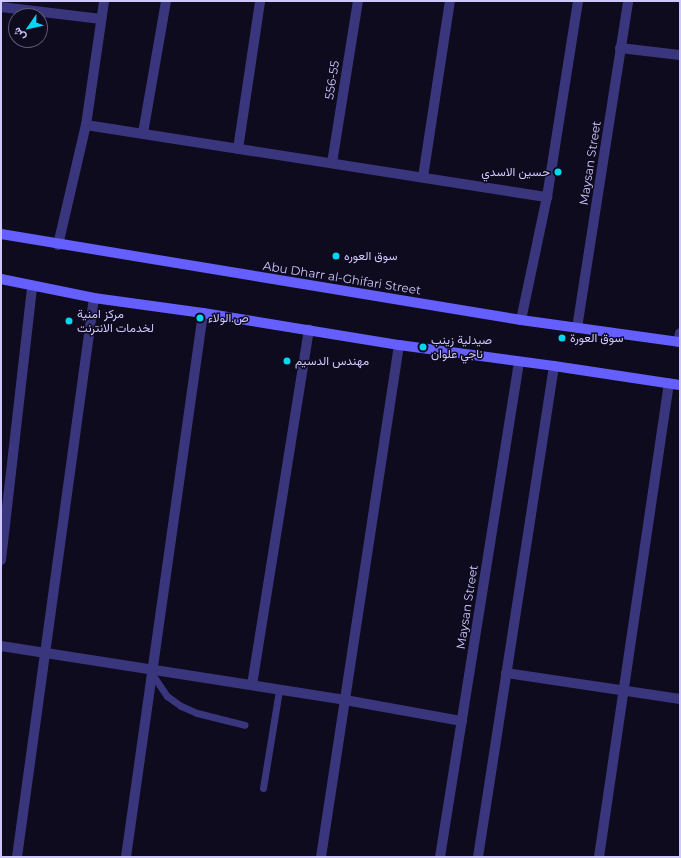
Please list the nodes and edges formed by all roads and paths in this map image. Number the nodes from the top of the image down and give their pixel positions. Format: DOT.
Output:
graph roads {
  1 [pos="104,1"];
  2 [pos="166,1"];
  3 [pos="260,1"];
  4 [pos="358,1"];
  5 [pos="450,1"];
  6 [pos="578,1"];
  7 [pos="628,1"];
  8 [pos="1,7"];
  9 [pos="101,19"];
  10 [pos="620,48"];
  11 [pos="680,55"];
  12 [pos="86,125"];
  13 [pos="143,132"];
  14 [pos="238,149"];
  15 [pos="332,163"];
  16 [pos="423,177"];
  17 [pos="547,197"];
  18 [pos="1,234"];
  19 [pos="58,245"];
  20 [pos="1,280"];
  21 [pos="32,286"];
  22 [pos="94,298"];
  23 [pos="203,313"];
  24 [pos="521,320"];
  25 [pos="577,328"];
  26 [pos="309,330"];
  27 [pos="680,339"];
  28 [pos="399,345"];
  29 [pos="520,362"];
  30 [pos="554,366"];
  31 [pos="669,384"];
  32 [pos="680,385"];
  33 [pos="1,560"];
  34 [pos="1,646"];
  35 [pos="46,652"];
  36 [pos="152,672"];
  37 [pos="506,672"];
  38 [pos="252,685"];
  39 [pos="279,690"];
  40 [pos="624,690"];
  41 [pos="680,698"];
  42 [pos="345,700"];
  43 [pos="462,721"];
  44 [pos="245,725"];
  45 [pos="263,788"];
  46 [pos="17,857"];
  47 [pos="126,857"];
  48 [pos="321,857"];
  49 [pos="440,857"];
  50 [pos="478,857"];
  51 [pos="599,857"];
  1 -- 9 [label="street"];
  2 -- 13 [label="street"];
  3 -- 14 [label="street"];
  4 -- 15 [label="street, 556-55"];
  5 -- 16 [label="street"];
  6 -- 17 [label="street"];
  7 -- 10 [label="street, Maysan Street"];
  8 -- 9 [label="street"];
  9 -- 12 [label="street"];
  10 -- 11 [label="street"];
  10 -- 25 [label="street, Maysan Street"];
  12 -- 13 [label="street"];
  12 -- 19 [label="street"];
  13 -- 14 [label="street"];
  14 -- 15 [label="street"];
  15 -- 16 [label="street"];
  16 -- 17 [label="street"];
  17 -- 24 [label="street"];
  18 -- 19 [label="main road, Abu Dharr al-Ghifari Street"];
  19 -- 24 [label="main road, Abu Dharr al-Ghifari Street"];
  20 -- 21 [label="main road"];
  21 -- 22 [label="main road"];
  21 -- 33 [label="street"];
  22 -- 23 [label="main road"];
  22 -- 35 [label="street"];
  23 -- 26 [label="main road"];
  23 -- 36 [label="street"];
  24 -- 25 [label="main road, Abu Dharr al-Ghifari Street"];
  25 -- 27 [label="main road, Abu Dharr al-Ghifari Street"];
  26 -- 28 [label="main road"];
  26 -- 38 [label="street"];
  28 -- 29 [label="main road"];
  28 -- 42 [label="street"];
  29 -- 30 [label="main road"];
  29 -- 43 [label="street, Maysan Street"];
  30 -- 31 [label="main road"];
  30 -- 37 [label="street"];
  31 -- 32 [label="main road"];
  31 -- 40 [label="street"];
  34 -- 35 [label="street"];
  35 -- 36 [label="street"];
  35 -- 46 [label="street"];
  36 -- 38 [label="street"];
  36 -- 44 [label="lane"];
  36 -- 47 [label="street"];
  37 -- 40 [label="street"];
  37 -- 50 [label="street"];
  38 -- 39 [label="street"];
  39 -- 42 [label="street"];
  39 -- 45 [label="lane"];
  40 -- 41 [label="street"];
  40 -- 51 [label="street"];
  42 -- 43 [label="street"];
  42 -- 48 [label="street"];
  43 -- 49 [label="street, Maysan Street"];
}
